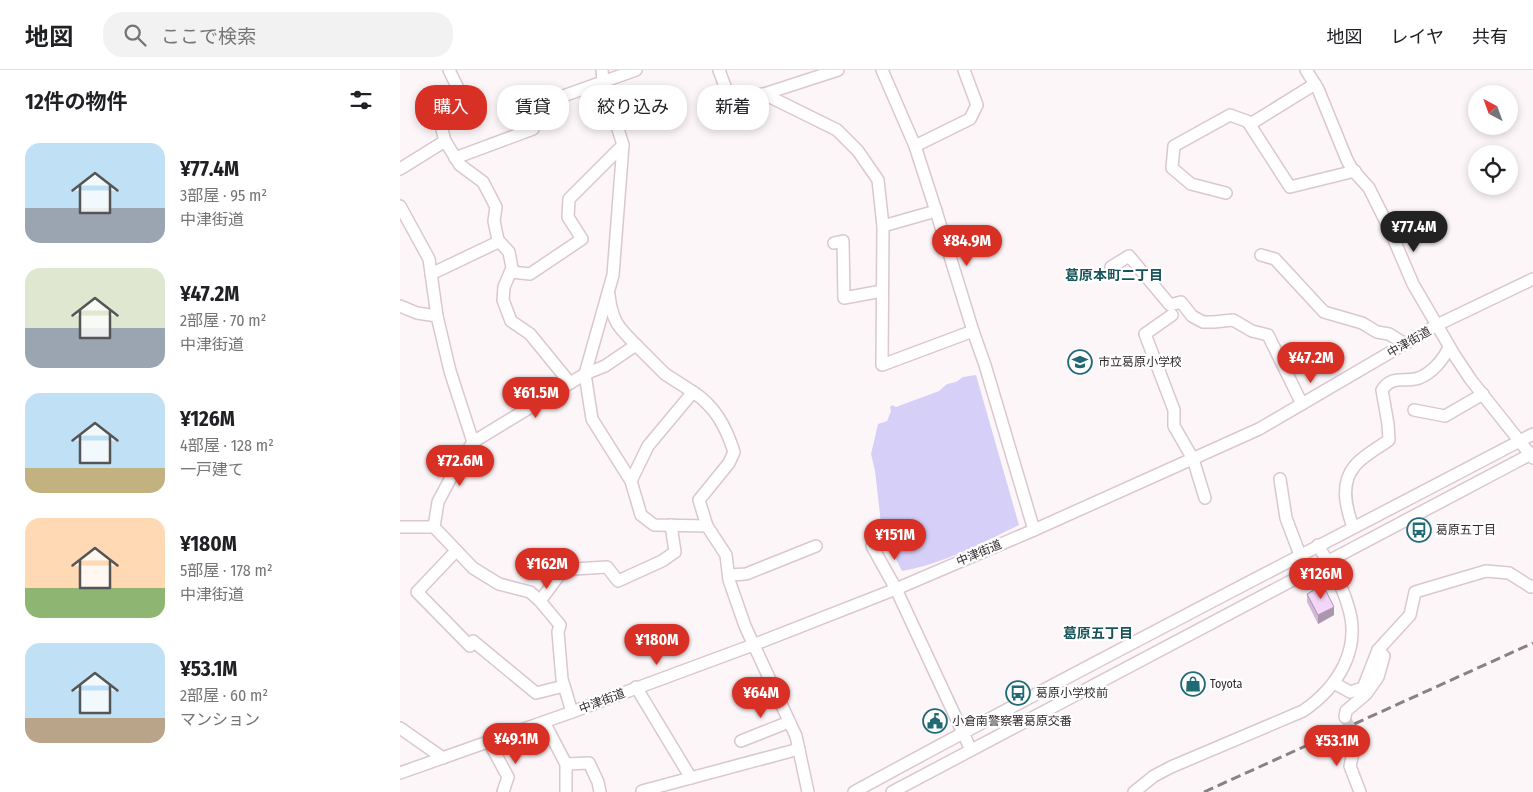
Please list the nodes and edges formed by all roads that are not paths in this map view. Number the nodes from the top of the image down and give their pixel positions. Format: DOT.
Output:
graph roads {
  1 [pos="449,70"];
  2 [pos="636,70"];
  3 [pos="719,70"];
  4 [pos="838,70"];
  5 [pos="882,70"];
  6 [pos="964,70"];
  7 [pos="1306,70"];
  8 [pos="602,76"];
  9 [pos="1315,84"];
  10 [pos="724,85"];
  11 [pos="569,91"];
  12 [pos="769,92"];
  13 [pos="769,96"];
  14 [pos="1248,122"];
  15 [pos="528,130"];
  16 [pos="445,141"];
  17 [pos="623,145"];
  18 [pos="915,146"];
  19 [pos="455,158"];
  20 [pos="400,169"];
  21 [pos="1355,172"];
  22 [pos="1226,193"];
  23 [pos="400,206"];
  24 [pos="936,211"];
  25 [pos="883,226"];
  26 [pos="496,243"];
  27 [pos="834,243"];
  28 [pos="1260,255"];
  29 [pos="1111,267"];
  30 [pos="511,272"];
  31 [pos="431,274"];
  32 [pos="1531,282"];
  33 [pos="608,291"];
  34 [pos="882,291"];
  35 [pos="400,306"];
  36 [pos="1172,315"];
  37 [pos="437,316"];
  38 [pos="1437,325"];
  39 [pos="973,331"];
  40 [pos="1405,344"];
  41 [pos="636,345"];
  42 [pos="1449,347"];
  43 [pos="585,374"];
  44 [pos="570,383"];
  45 [pos="692,392"];
  46 [pos="1483,394"];
  47 [pos="1302,404"];
  48 [pos="1414,410"];
  49 [pos="1533,434"];
  50 [pos="1520,440"];
  51 [pos="473,442"];
  52 [pos="1532,455"];
  53 [pos="1193,459"];
  54 [pos="1280,479"];
  55 [pos="631,481"];
  56 [pos="1205,498"];
  57 [pos="671,525"];
  58 [pos="707,526"];
  59 [pos="400,527"];
  60 [pos="1353,527"];
  61 [pos="434,528"];
  62 [pos="1034,530"];
  63 [pos="1318,545"];
  64 [pos="816,546"];
  65 [pos="872,546"];
  66 [pos="456,551"];
  67 [pos="1300,554"];
  68 [pos="1327,562"];
  69 [pos="729,575"];
  70 [pos="1533,586"];
  71 [pos="896,589"];
  72 [pos="540,601"];
  73 [pos="753,645"];
  74 [pos="1378,650"];
  75 [pos="1334,683"];
  76 [pos="564,686"];
  77 [pos="636,687"];
  78 [pos="572,712"];
  79 [pos="1345,717"];
  80 [pos="544,722"];
  81 [pos="789,722"];
  82 [pos="400,728"];
  83 [pos="964,732"];
  84 [pos="1356,740"];
  85 [pos="741,741"];
  86 [pos="489,742"];
  87 [pos="799,749"];
  88 [pos="971,750"];
  89 [pos="443,758"];
  90 [pos="566,764"];
  91 [pos="400,773"];
  92 [pos="691,778"];
  93 [pos="642,790"];
  94 [pos="503,792"];
  95 [pos="566,792"];
  96 [pos="600,792"];
  97 [pos="808,792"];
  98 [pos="854,792"];
  99 [pos="892,792"];
  100 [pos="1134,792"];
  101 [pos="1360,792"];
  1 -- 16 [label="street"];
  2 -- 8 [label="street"];
  3 -- 10 [label="street"];
  4 -- 12 [label="street"];
  5 -- 18 [label="street"];
  6 -- 18 [label="street"];
  7 -- 9 [label="street"];
  8 -- 11 [label="street"];
  8 -- 17 [label="street"];
  9 -- 14 [label="street"];
  9 -- 21 [label="street"];
  13 -- 25 [label="street"];
  14 -- 21 [label="street"];
  14 -- 22 [label="street"];
  15 -- 19 [label="street"];
  16 -- 19 [label="street"];
  16 -- 20 [label="street"];
  17 -- 30 [label="street"];
  17 -- 33 [label="street"];
  18 -- 24 [label="street"];
  19 -- 30 [label="street"];
  21 -- 38 [label="street"];
  23 -- 31 [label="street"];
  24 -- 25 [label="street"];
  24 -- 39 [label="street"];
  25 -- 34 [label="street"];
  26 -- 31 [label="street"];
  27 -- 34 [label="street"];
  28 -- 40 [label="street"];
  29 -- 47 [label="street"];
  30 -- 44 [label="street"];
  31 -- 37 [label="street"];
  32 -- 38 [label="street, 中津街道"];
  33 -- 41 [label="street"];
  33 -- 43 [label="street"];
  34 -- 39 [label="street"];
  35 -- 37 [label="street"];
  36 -- 53 [label="street"];
  37 -- 51 [label="street"];
  38 -- 40 [label="street, 中津街道"];
  38 -- 42 [label="street"];
  39 -- 62 [label="street"];
  40 -- 47 [label="street, 中津街道"];
  41 -- 43 [label="street"];
  41 -- 45 [label="street"];
  42 -- 46 [label="street"];
  42 -- 60 [label="street"];
  43 -- 44 [label="street"];
  43 -- 55 [label="street"];
  44 -- 51 [label="street"];
  45 -- 55 [label="street"];
  45 -- 58 [label="street"];
  46 -- 48 [label="street"];
  46 -- 50 [label="street"];
  47 -- 53 [label="street, 中津街道"];
  49 -- 50 [label="street"];
  50 -- 52 [label="street"];
  50 -- 60 [label="street"];
  51 -- 61 [label="street"];
  52 -- 68 [label="street"];
  53 -- 56 [label="street"];
  53 -- 62 [label="street, 中津街道"];
  54 -- 67 [label="street"];
  55 -- 57 [label="street"];
  57 -- 58 [label="street"];
  57 -- 72 [label="street"];
  58 -- 69 [label="street"];
  59 -- 61 [label="street"];
  60 -- 63 [label="street"];
  61 -- 66 [label="street"];
  62 -- 71 [label="street, 中津街道"];
  63 -- 67 [label="street"];
  63 -- 68 [label="street"];
  64 -- 69 [label="street"];
  65 -- 71 [label="street"];
  66 -- 72 [label="street"];
  66 -- 76 [label="street"];
  67 -- 83 [label="street"];
  68 -- 75 [label="street"];
  68 -- 88 [label="street"];
  69 -- 73 [label="street"];
  70 -- 74 [label="street"];
  71 -- 73 [label="street, 中津街道"];
  71 -- 83 [label="street"];
  72 -- 76 [label="street"];
  73 -- 77 [label="street, 中津街道"];
  73 -- 81 [label="street"];
  74 -- 75 [label="street"];
  74 -- 79 [label="street"];
  75 -- 100 [label="street"];
  76 -- 78 [label="street"];
  77 -- 78 [label="street, 中津街道"];
  77 -- 92 [label="street"];
  78 -- 80 [label="street, 中津街道"];
  80 -- 86 [label="street, 中津街道"];
  80 -- 90 [label="street"];
  81 -- 85 [label="street"];
  81 -- 87 [label="street"];
  82 -- 89 [label="street"];
  83 -- 88 [label="street"];
  83 -- 98 [label="street"];
  84 -- 101 [label="street"];
  86 -- 89 [label="street, 中津街道"];
  86 -- 94 [label="street"];
  87 -- 92 [label="street"];
  87 -- 97 [label="street"];
  88 -- 99 [label="street"];
  89 -- 91 [label="street, 中津街道"];
  90 -- 95 [label="street"];
  90 -- 96 [label="street"];
  92 -- 93 [label="street"];
}
